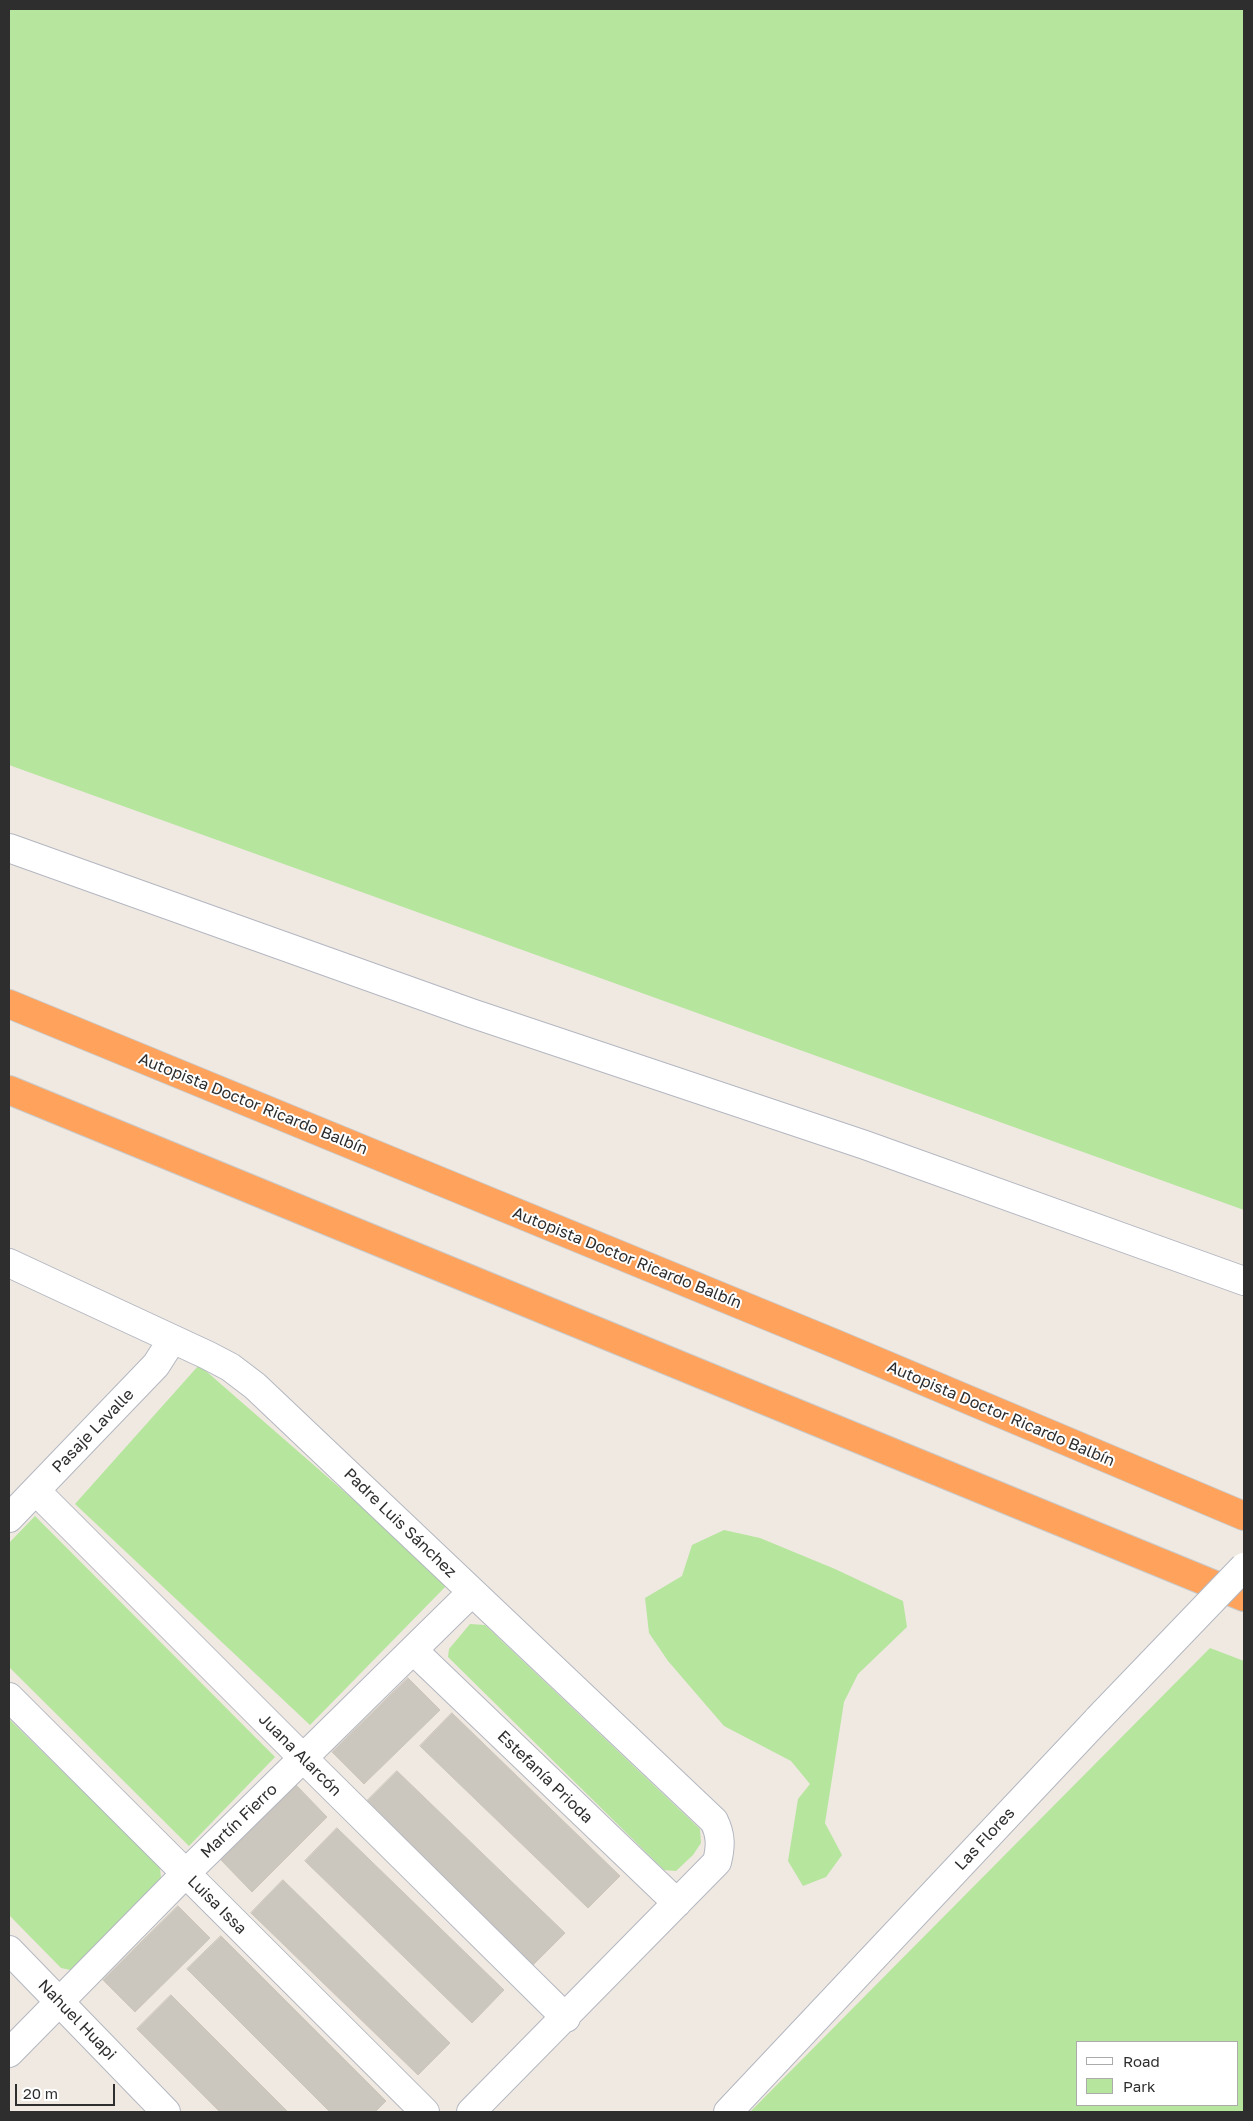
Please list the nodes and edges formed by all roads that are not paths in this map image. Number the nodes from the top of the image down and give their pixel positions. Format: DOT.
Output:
graph roads {
  1 [pos="9,848"];
  2 [pos="9,995"];
  3 [pos="9,1004"];
  4 [pos="43,1018"];
  5 [pos="9,1090"];
  6 [pos="9,1263"];
  7 [pos="1244,1281"];
  8 [pos="172,1340"];
  9 [pos="36,1491"];
  10 [pos="1244,1516"];
  11 [pos="9,1518"];
  12 [pos="1244,1568"];
  13 [pos="472,1592"];
  14 [pos="1244,1597"];
  15 [pos="414,1651"];
  16 [pos="9,1697"];
  17 [pos="303,1758"];
  18 [pos="186,1874"];
  19 [pos="677,1903"];
  20 [pos="9,1950"];
  21 [pos="60,2002"];
  22 [pos="566,2018"];
  23 [pos="9,2053"];
  24 [pos="166,2112"];
  25 [pos="426,2112"];
  26 [pos="471,2112"];
  27 [pos="728,2112"];
  1 -- 7 [label="street"];
  2 -- 4 [label="highway"];
  3 -- 4 [label="highway, Autopista Doctor Ricardo Balbín"];
  4 -- 10 [label="highway, Autopista Doctor Ricardo Balbín"];
  5 -- 14 [label="highway"];
  6 -- 8 [label="street, Padre Luis Sánchez"];
  8 -- 9 [label="street, Pasaje Lavalle"];
  8 -- 13 [label="street, Padre Luis Sánchez"];
  9 -- 11 [label="street, Pasaje Lavalle"];
  9 -- 17 [label="street, Juana Alarcón"];
  12 -- 27 [label="street, Las Flores, bridge"];
  13 -- 15 [label="street, Martín Fierro"];
  13 -- 19 [label="street, Padre Luis Sánchez"];
  15 -- 17 [label="street, Martín Fierro"];
  15 -- 19 [label="street, Estefanía Prioda"];
  16 -- 18 [label="street, Luisa Issa"];
  17 -- 18 [label="street, Martín Fierro"];
  17 -- 22 [label="street, Juana Alarcón"];
  18 -- 21 [label="street, Martín Fierro"];
  18 -- 25 [label="street, Luisa Issa"];
  19 -- 22 [label="street"];
  20 -- 21 [label="street, Nahuel Huapi"];
  21 -- 23 [label="street, Martín Fierro"];
  21 -- 24 [label="street, Nahuel Huapi"];
  22 -- 26 [label="street"];
}
